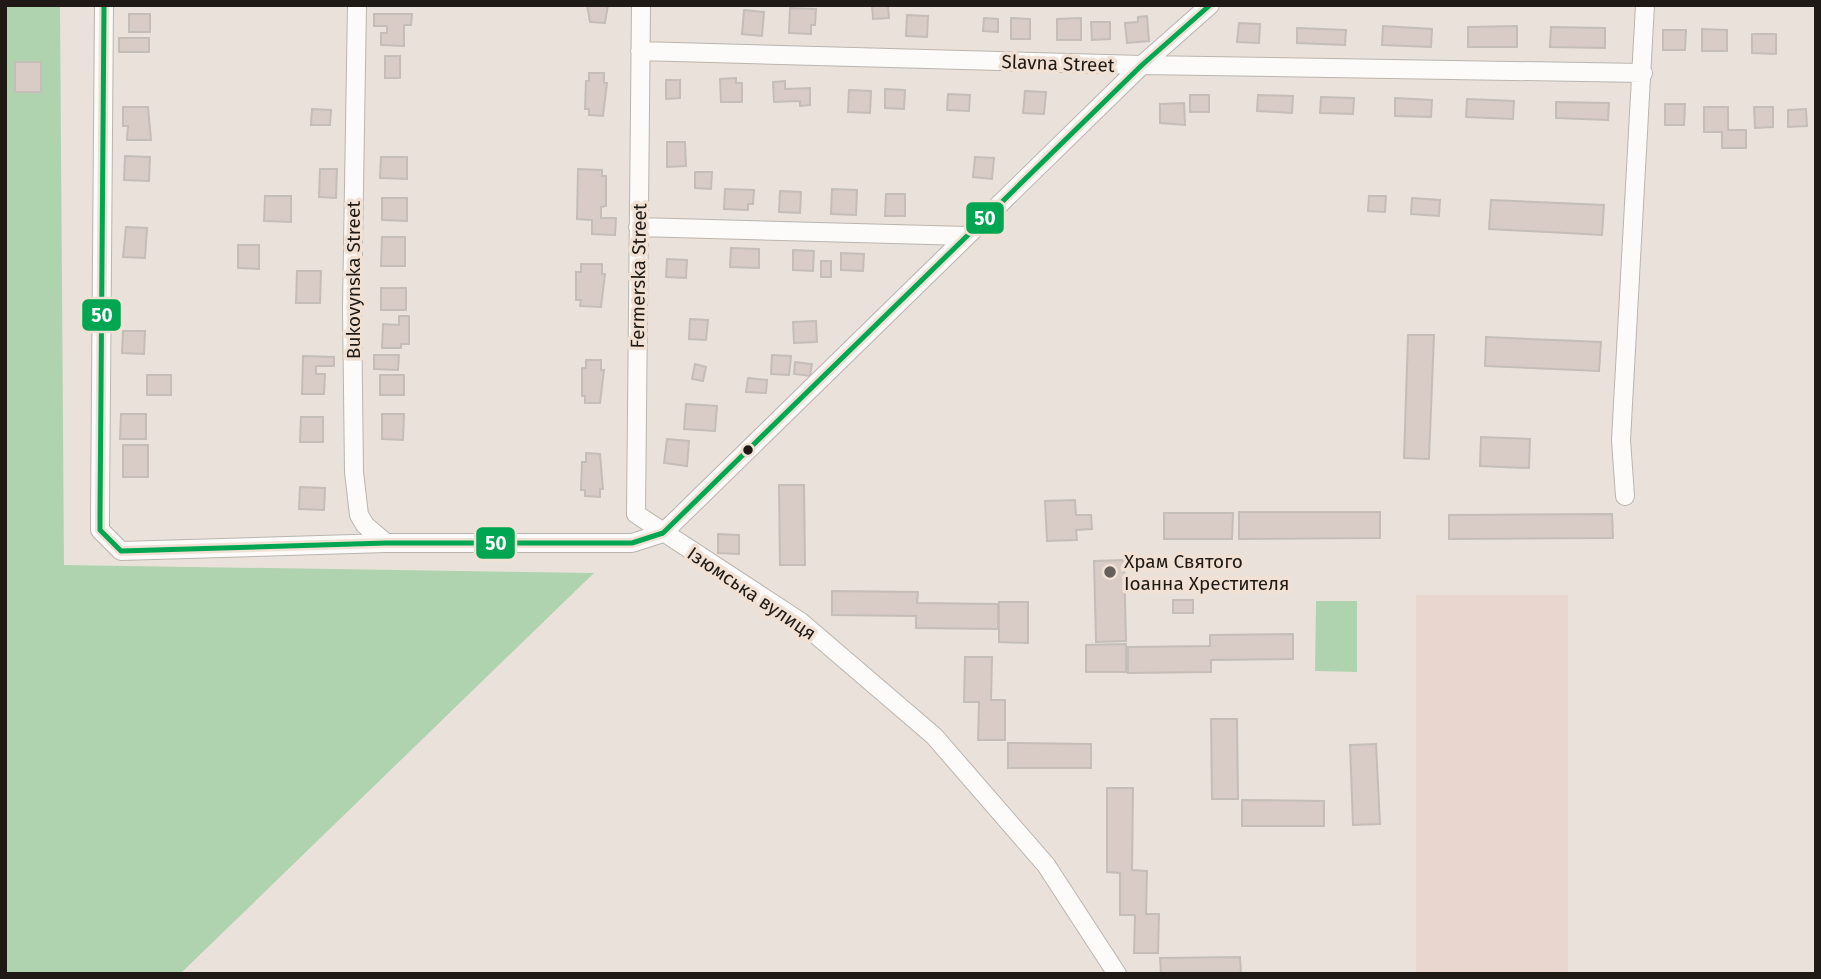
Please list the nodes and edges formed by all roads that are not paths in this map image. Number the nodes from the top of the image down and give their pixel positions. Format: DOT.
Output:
graph roads {
  1 [pos="104,5"];
  2 [pos="357,5"];
  3 [pos="641,5"];
  4 [pos="1210,5"];
  5 [pos="1645,5"];
  6 [pos="640,51"];
  7 [pos="1142,65"];
  8 [pos="1643,73"];
  9 [pos="638,228"];
  10 [pos="967,236"];
  11 [pos="1625,496"];
  12 [pos="663,533"];
  13 [pos="386,543"];
  14 [pos="1117,974"];
  1 -- 13 [label="street"];
  2 -- 13 [label="street, Bukovynska Street"];
  3 -- 6 [label="street, Fermerska Street"];
  4 -- 7 [label="street"];
  5 -- 8 [label="street"];
  6 -- 7 [label="street, Slavna Street"];
  6 -- 9 [label="street, Fermerska Street"];
  7 -- 8 [label="street, Slavna Street"];
  7 -- 10 [label="street"];
  8 -- 11 [label="street"];
  9 -- 10 [label="street"];
  9 -- 12 [label="street, Fermerska Street"];
  10 -- 12 [label="street"];
  12 -- 13 [label="street"];
  12 -- 14 [label="street, Ізюмська вулиця"];
}
